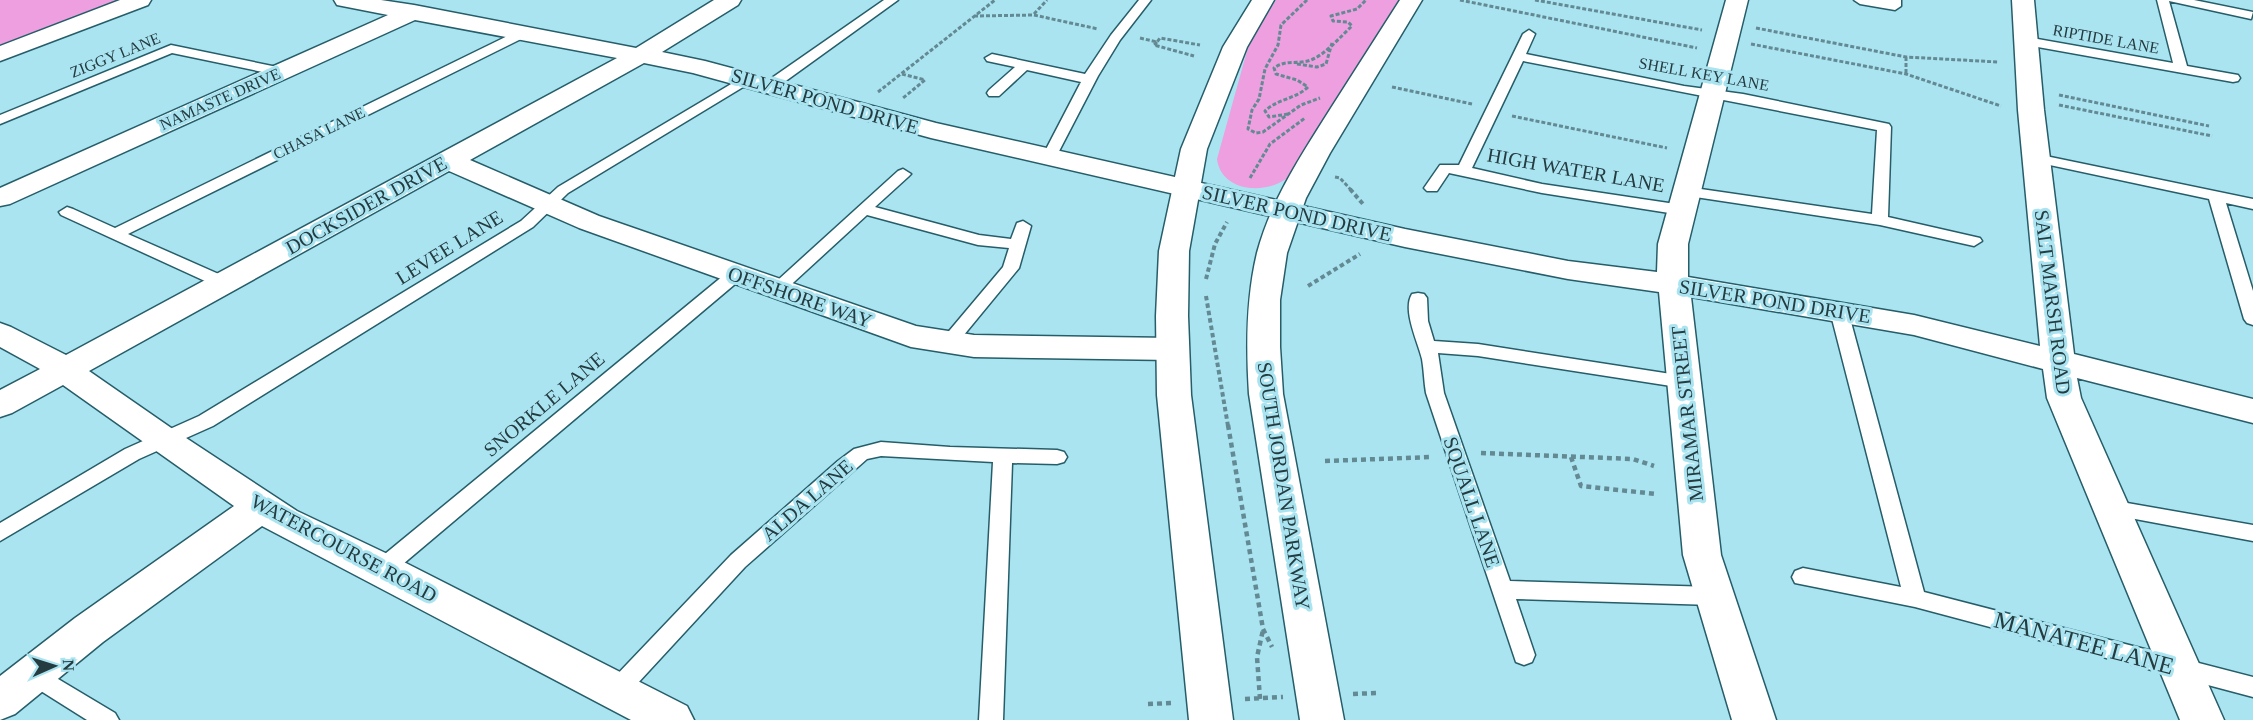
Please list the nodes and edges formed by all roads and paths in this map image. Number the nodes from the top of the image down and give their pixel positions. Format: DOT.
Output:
graph roads {
  1 [pos="140,0"];
  2 [pos="345,0"];
  3 [pos="441,0"];
  4 [pos="730,0"];
  5 [pos="892,0"];
  6 [pos="995,0"];
  7 [pos="1047,0"];
  8 [pos="1145,0"];
  9 [pos="1263,0"];
  10 [pos="1307,0"];
  11 [pos="1366,0"];
  12 [pos="1411,0"];
  13 [pos="1460,0"];
  14 [pos="1535,0"];
  15 [pos="1737,0"];
  16 [pos="1860,0"];
  17 [pos="1895,0"];
  18 [pos="2023,0"];
  19 [pos="2163,0"];
  20 [pos="2175,0"];
  21 [pos="412,13"];
  22 [pos="2251,15"];
  23 [pos="974,16"];
  24 [pos="1755,28"];
  25 [pos="1702,30"];
  26 [pos="522,33"];
  27 [pos="1529,34"];
  28 [pos="1333,41"];
  29 [pos="1745,42"];
  30 [pos="2026,42"];
  31 [pos="1200,45"];
  32 [pos="1697,48"];
  33 [pos="0,54"];
  34 [pos="641,55"];
  35 [pos="1194,56"];
  36 [pos="1518,56"];
  37 [pos="1906,57"];
  38 [pos="992,58"];
  39 [pos="1290,62"];
  40 [pos="1998,62"];
  41 [pos="1024,66"];
  42 [pos="1267,67"];
  43 [pos="1274,68"];
  44 [pos="2181,69"];
  45 [pos="282,72"];
  46 [pos="901,74"];
  47 [pos="1906,74"];
  48 [pos="1088,78"];
  49 [pos="2233,78"];
  50 [pos="760,82"];
  51 [pos="1392,87"];
  52 [pos="994,93"];
  53 [pos="1712,94"];
  54 [pos="2059,95"];
  55 [pos="870,98"];
  56 [pos="902,98"];
  57 [pos="1320,104"];
  58 [pos="2060,105"];
  59 [pos="2001,106"];
  60 [pos="1492,110"];
  61 [pos="1311,113"];
  62 [pos="1288,114"];
  63 [pos="0,120"];
  64 [pos="2209,126"];
  65 [pos="2212,136"];
  66 [pos="1667,148"];
  67 [pos="1048,157"];
  68 [pos="2036,158"];
  69 [pos="447,160"];
  70 [pos="1464,170"];
  71 [pos="903,174"];
  72 [pos="1340,178"];
  73 [pos="1246,185"];
  74 [pos="1186,188"];
  75 [pos="1432,188"];
  76 [pos="2216,196"];
  77 [pos="0,198"];
  78 [pos="1684,201"];
  79 [pos="548,204"];
  80 [pos="2253,204"];
  81 [pos="1366,207"];
  82 [pos="864,209"];
  83 [pos="1286,210"];
  84 [pos="67,212"];
  85 [pos="1228,220"];
  86 [pos="1880,220"];
  87 [pos="1023,226"];
  88 [pos="115,234"];
  89 [pos="1974,241"];
  90 [pos="1016,244"];
  91 [pos="1360,254"];
  92 [pos="735,274"];
  93 [pos="224,282"];
  94 [pos="1674,284"];
  95 [pos="1308,286"];
  96 [pos="776,288"];
  97 [pos="1418,298"];
  98 [pos="1839,311"];
  99 [pos="2253,319"];
  100 [pos="0,334"];
  101 [pos="948,343"];
  102 [pos="1428,346"];
  103 [pos="1172,349"];
  104 [pos="2058,361"];
  105 [pos="64,370"];
  106 [pos="1684,382"];
  107 [pos="0,405"];
  108 [pos="2253,411"];
  109 [pos="165,441"];
  110 [pos="1455,454"];
  111 [pos="1003,455"];
  112 [pos="1057,457"];
  113 [pos="1571,457"];
  114 [pos="1325,461"];
  115 [pos="1654,466"];
  116 [pos="1656,494"];
  117 [pos="261,507"];
  118 [pos="2110,508"];
  119 [pos="0,533"];
  120 [pos="2253,533"];
  121 [pos="382,568"];
  122 [pos="1803,577"];
  123 [pos="1502,590"];
  124 [pos="1713,596"];
  125 [pos="1915,598"];
  126 [pos="1524,655"];
  127 [pos="2180,668"];
  128 [pos="33,674"];
  129 [pos="2253,687"];
  130 [pos="617,690"];
  131 [pos="1376,693"];
  132 [pos="1342,694"];
  133 [pos="1294,697"];
  134 [pos="1,699"];
  135 [pos="1249,699"];
  136 [pos="1260,699"];
  137 [pos="1182,702"];
  138 [pos="1148,704"];
  139 [pos="107,720"];
  140 [pos="672,720"];
  141 [pos="991,720"];
  142 [pos="1212,720"];
  143 [pos="1322,720"];
  144 [pos="1754,720"];
  145 [pos="2202,720"];
  1 -- 33 [label="street"];
  2 -- 21 [label="street, SILVER POND DRIVE"];
  3 -- 21 [label="street, NAMASTE DRIVE"];
  4 -- 34 [label="street, DOCKSIDER DRIVE"];
  5 -- 50 [label="lane, LEVEE LANE"];
  6 -- 23 [label="path"];
  7 -- 23 [label="path"];
  8 -- 48 [label="lane"];
  9 -- 74 [label="street"];
  10 -- 42 [label="path"];
  11 -- 28 [label="path"];
  12 -- 83 [label="street, SOUTH JORDAN PARKWAY"];
  13 -- 32 [label="path"];
  14 -- 25 [label="path"];
  15 -- 53 [label="street, MIRAMAR STREET"];
  16 -- 17 [label="lane"];
  18 -- 30 [label="street, SALT MARSH ROAD"];
  19 -- 44 [label="lane, RIPTIDE LANE"];
  20 -- 22 [label="lane"];
  21 -- 26 [label="street, SILVER POND DRIVE"];
  21 -- 45 [label="street, NAMASTE DRIVE"];
  23 -- 46 [label="path"];
  24 -- 37 [label="path"];
  26 -- 34 [label="street, SILVER POND DRIVE"];
  26 -- 88 [label="lane, CHASA LANE"];
  27 -- 36 [label="lane"];
  28 -- 39 [label="path"];
  28 -- 39 [label="path"];
  29 -- 47 [label="path"];
  30 -- 44 [label="lane, RIPTIDE LANE"];
  30 -- 68 [label="street, SALT MARSH ROAD"];
  31 -- 35 [label="path"];
  34 -- 50 [label="street, SILVER POND DRIVE"];
  34 -- 69 [label="street, DOCKSIDER DRIVE"];
  36 -- 53 [label="lane, SHELL KEY LANE"];
  36 -- 60 [label="lane"];
  37 -- 40 [label="path"];
  37 -- 47 [label="path"];
  38 -- 41 [label="lane"];
  39 -- 43 [label="path"];
  41 -- 48 [label="lane"];
  41 -- 52 [label="lane"];
  42 -- 43 [label="path"];
  42 -- 62 [label="path"];
  43 -- 62 [label="path"];
  44 -- 49 [label="lane, RIPTIDE LANE"];
  45 -- 63 [label="lane, ZIGGY LANE"];
  45 -- 77 [label="street, NAMASTE DRIVE"];
  46 -- 55 [label="path"];
  46 -- 56 [label="path"];
  47 -- 59 [label="path"];
  48 -- 67 [label="lane"];
  50 -- 67 [label="street, SILVER POND DRIVE"];
  50 -- 79 [label="lane, LEVEE LANE"];
  51 -- 60 [label="path"];
  53 -- 78 [label="street, MIRAMAR STREET"];
  53 -- 86 [label="lane, SHELL KEY LANE"];
  54 -- 64 [label="path"];
  57 -- 62 [label="path"];
  58 -- 65 [label="path"];
  60 -- 66 [label="path"];
  60 -- 70 [label="lane"];
  61 -- 73 [label="path"];
  67 -- 74 [label="street, SILVER POND DRIVE"];
  68 -- 76 [label="lane"];
  68 -- 104 [label="street, SALT MARSH ROAD"];
  69 -- 79 [label="street, OFFSHORE WAY"];
  69 -- 93 [label="street, DOCKSIDER DRIVE"];
  70 -- 75 [label="lane"];
  70 -- 78 [label="lane, HIGH WATER LANE"];
  71 -- 82 [label="lane"];
  72 -- 81 [label="path"];
  74 -- 83 [label="street, SILVER POND DRIVE"];
  74 -- 103 [label="street"];
  76 -- 80 [label="lane"];
  76 -- 99 [label="lane"];
  78 -- 86 [label="lane, HIGH WATER LANE"];
  78 -- 94 [label="street, MIRAMAR STREET"];
  79 -- 92 [label="street, OFFSHORE WAY"];
  79 -- 109 [label="lane, LEVEE LANE"];
  82 -- 90 [label="lane"];
  82 -- 96 [label="lane"];
  83 -- 94 [label="street, SILVER POND DRIVE"];
  83 -- 143 [label="street, SOUTH JORDAN PARKWAY"];
  84 -- 88 [label="lane"];
  85 -- 136 [label="path"];
  86 -- 89 [label="lane, HIGH WATER LANE"];
  87 -- 90 [label="lane"];
  88 -- 93 [label="lane"];
  90 -- 101 [label="lane"];
  91 -- 95 [label="path"];
  92 -- 96 [label="street, OFFSHORE WAY"];
  92 -- 121 [label="lane, SNORKLE LANE"];
  93 -- 105 [label="street, DOCKSIDER DRIVE"];
  94 -- 98 [label="street, SILVER POND DRIVE"];
  94 -- 106 [label="street, MIRAMAR STREET"];
  96 -- 101 [label="street, OFFSHORE WAY"];
  97 -- 102 [label="lane, SQUALL LANE"];
  98 -- 104 [label="street, SILVER POND DRIVE"];
  98 -- 125 [label="lane"];
  100 -- 105 [label="street, WATERCOURSE ROAD"];
  101 -- 103 [label="street, OFFSHORE WAY"];
  102 -- 106 [label="lane"];
  102 -- 110 [label="lane, SQUALL LANE"];
  103 -- 142 [label="street"];
  104 -- 108 [label="street, SILVER POND DRIVE"];
  104 -- 118 [label="street, SALT MARSH ROAD"];
  105 -- 107 [label="street, DOCKSIDER DRIVE"];
  105 -- 109 [label="street, WATERCOURSE ROAD"];
  106 -- 124 [label="street, MIRAMAR STREET"];
  109 -- 117 [label="street, WATERCOURSE ROAD"];
  109 -- 119 [label="lane, LEVEE LANE"];
  110 -- 113 [label="path"];
  110 -- 114 [label="path"];
  110 -- 123 [label="lane, SQUALL LANE"];
  111 -- 112 [label="lane, ALDA LANE"];
  111 -- 130 [label="lane, ALDA LANE"];
  111 -- 141 [label="lane"];
  113 -- 115 [label="path"];
  113 -- 116 [label="path"];
  117 -- 121 [label="street, WATERCOURSE ROAD"];
  117 -- 128 [label="street"];
  118 -- 120 [label="lane"];
  118 -- 127 [label="street, SALT MARSH ROAD"];
  121 -- 130 [label="street, WATERCOURSE ROAD"];
  122 -- 125 [label="lane, MANATEE LANE"];
  123 -- 124 [label="lane"];
  123 -- 126 [label="lane, SQUALL LANE"];
  124 -- 144 [label="street, MIRAMAR STREET"];
  125 -- 127 [label="lane, MANATEE LANE"];
  127 -- 129 [label="lane, MANATEE LANE"];
  127 -- 145 [label="street, SALT MARSH ROAD"];
  128 -- 134 [label="street"];
  128 -- 139 [label="lane"];
  130 -- 140 [label="street, WATERCOURSE ROAD"];
  131 -- 132 [label="path"];
  133 -- 136 [label="path"];
  135 -- 136 [label="path"];
  137 -- 138 [label="path"];
}
